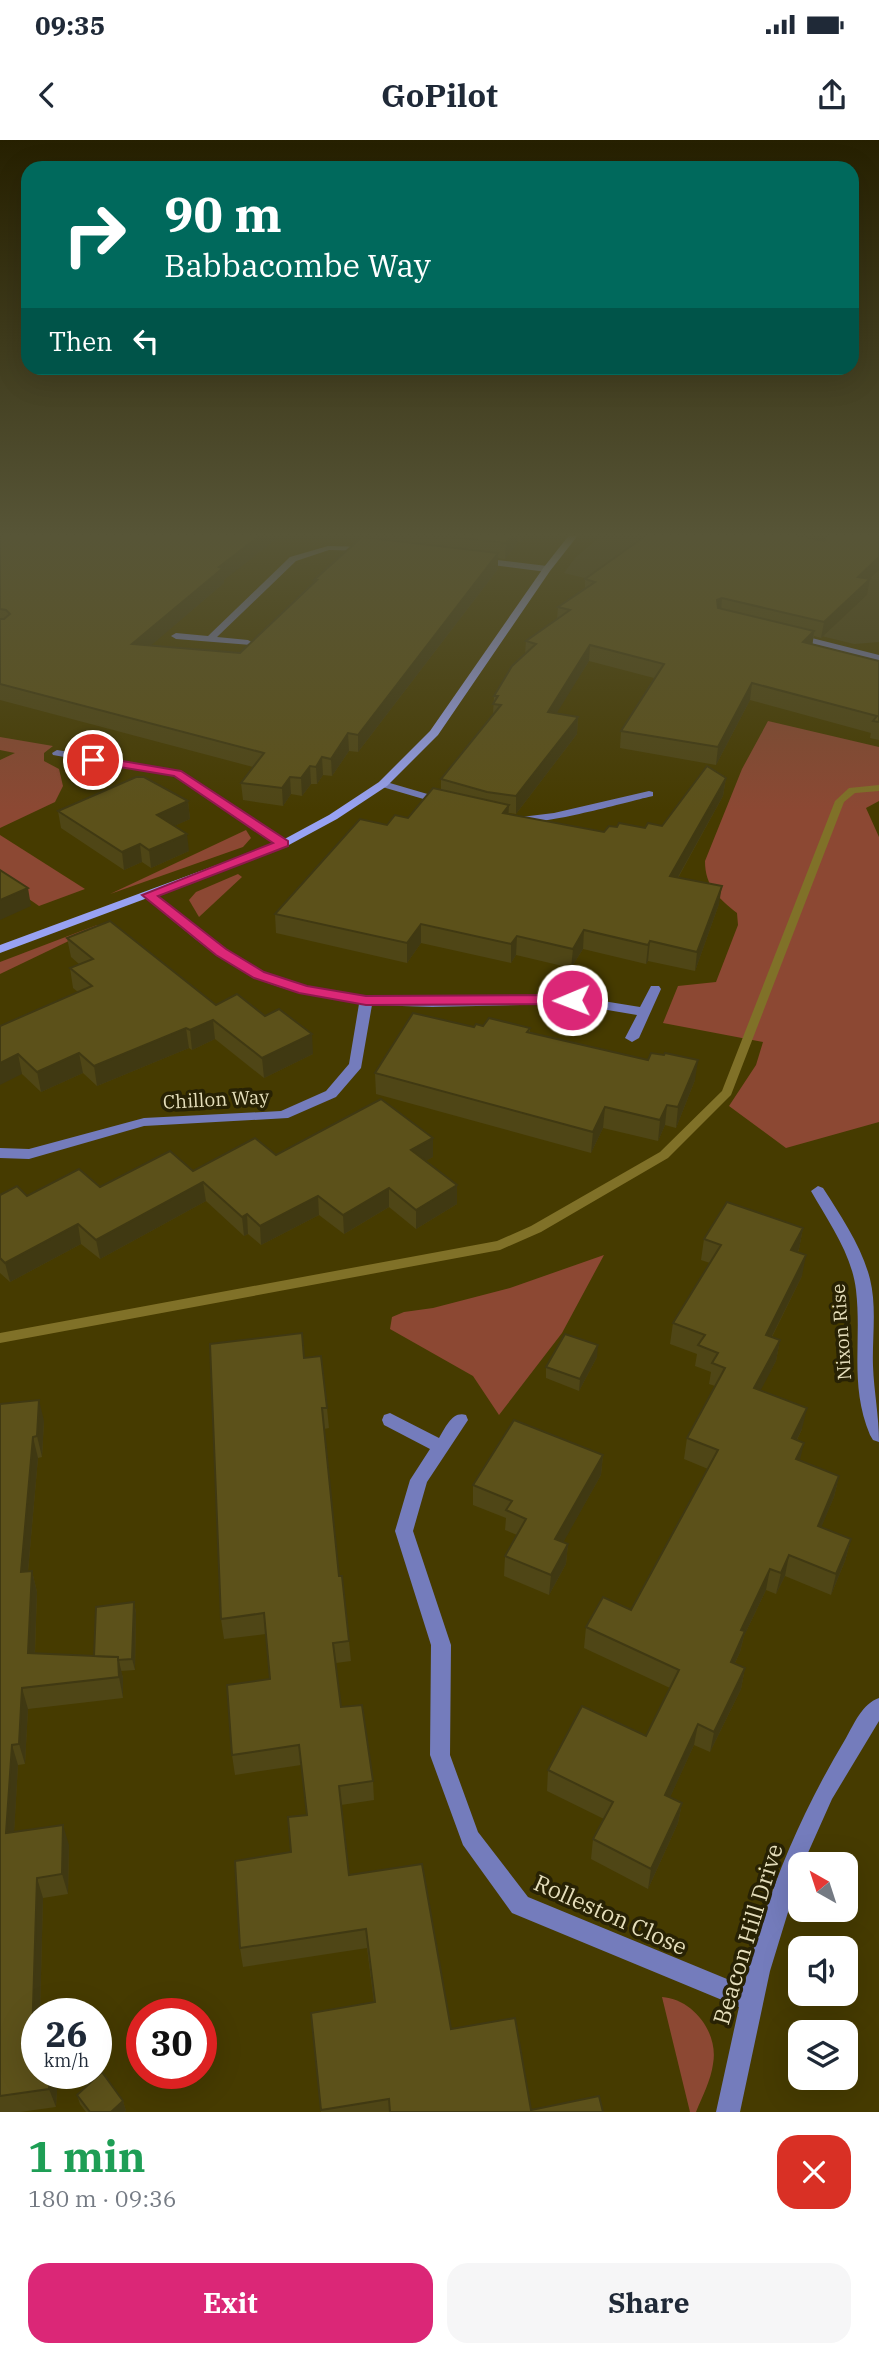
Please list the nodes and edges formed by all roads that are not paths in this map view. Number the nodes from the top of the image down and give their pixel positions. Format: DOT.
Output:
graph roads {
  1 [pos="223,626"];
  2 [pos="508,626"];
  3 [pos="786,635"];
  4 [pos="176,636"];
  5 [pos="209,639"];
  6 [pos="248,643"];
  7 [pos="879,658"];
  8 [pos="57,753"];
  9 [pos="383,784"];
  10 [pos="649,794"];
  11 [pos="458,806"];
  12 [pos="506,820"];
  13 [pos="283,844"];
  14 [pos="149,895"];
  15 [pos="0,949"];
  16 [pos="655,989"];
  17 [pos="366,1001"];
  18 [pos="644,1012"];
  19 [pos="632,1038"];
  20 [pos="0,1153"];
  21 [pos="818,1191"];
  22 [pos="390,1420"];
  23 [pos="460,1420"];
  24 [pos="879,1435"];
  25 [pos="441,1447"];
  26 [pos="879,1707"];
  27 [pos="750,2000"];
  28 [pos="728,2112"];
  1 -- 5 [label="street"];
  2 -- 9 [label="street"];
  3 -- 7 [label="street"];
  4 -- 5 [label="street"];
  5 -- 6 [label="street"];
  8 -- 13 [label="street"];
  9 -- 11 [label="street"];
  9 -- 13 [label="street"];
  10 -- 12 [label="street"];
  13 -- 14 [label="street"];
  14 -- 15 [label="street"];
  14 -- 17 [label="street"];
  16 -- 18 [label="street"];
  17 -- 18 [label="street"];
  17 -- 20 [label="street, Chillon Way"];
  18 -- 19 [label="street"];
  21 -- 24 [label="street, Nixon Rise"];
  22 -- 25 [label="street"];
  23 -- 25 [label="street, Rolleston Close"];
  25 -- 27 [label="street, Rolleston Close"];
  26 -- 27 [label="street, Beacon Hill Drive"];
  27 -- 28 [label="street, Beacon Hill Drive"];
}
